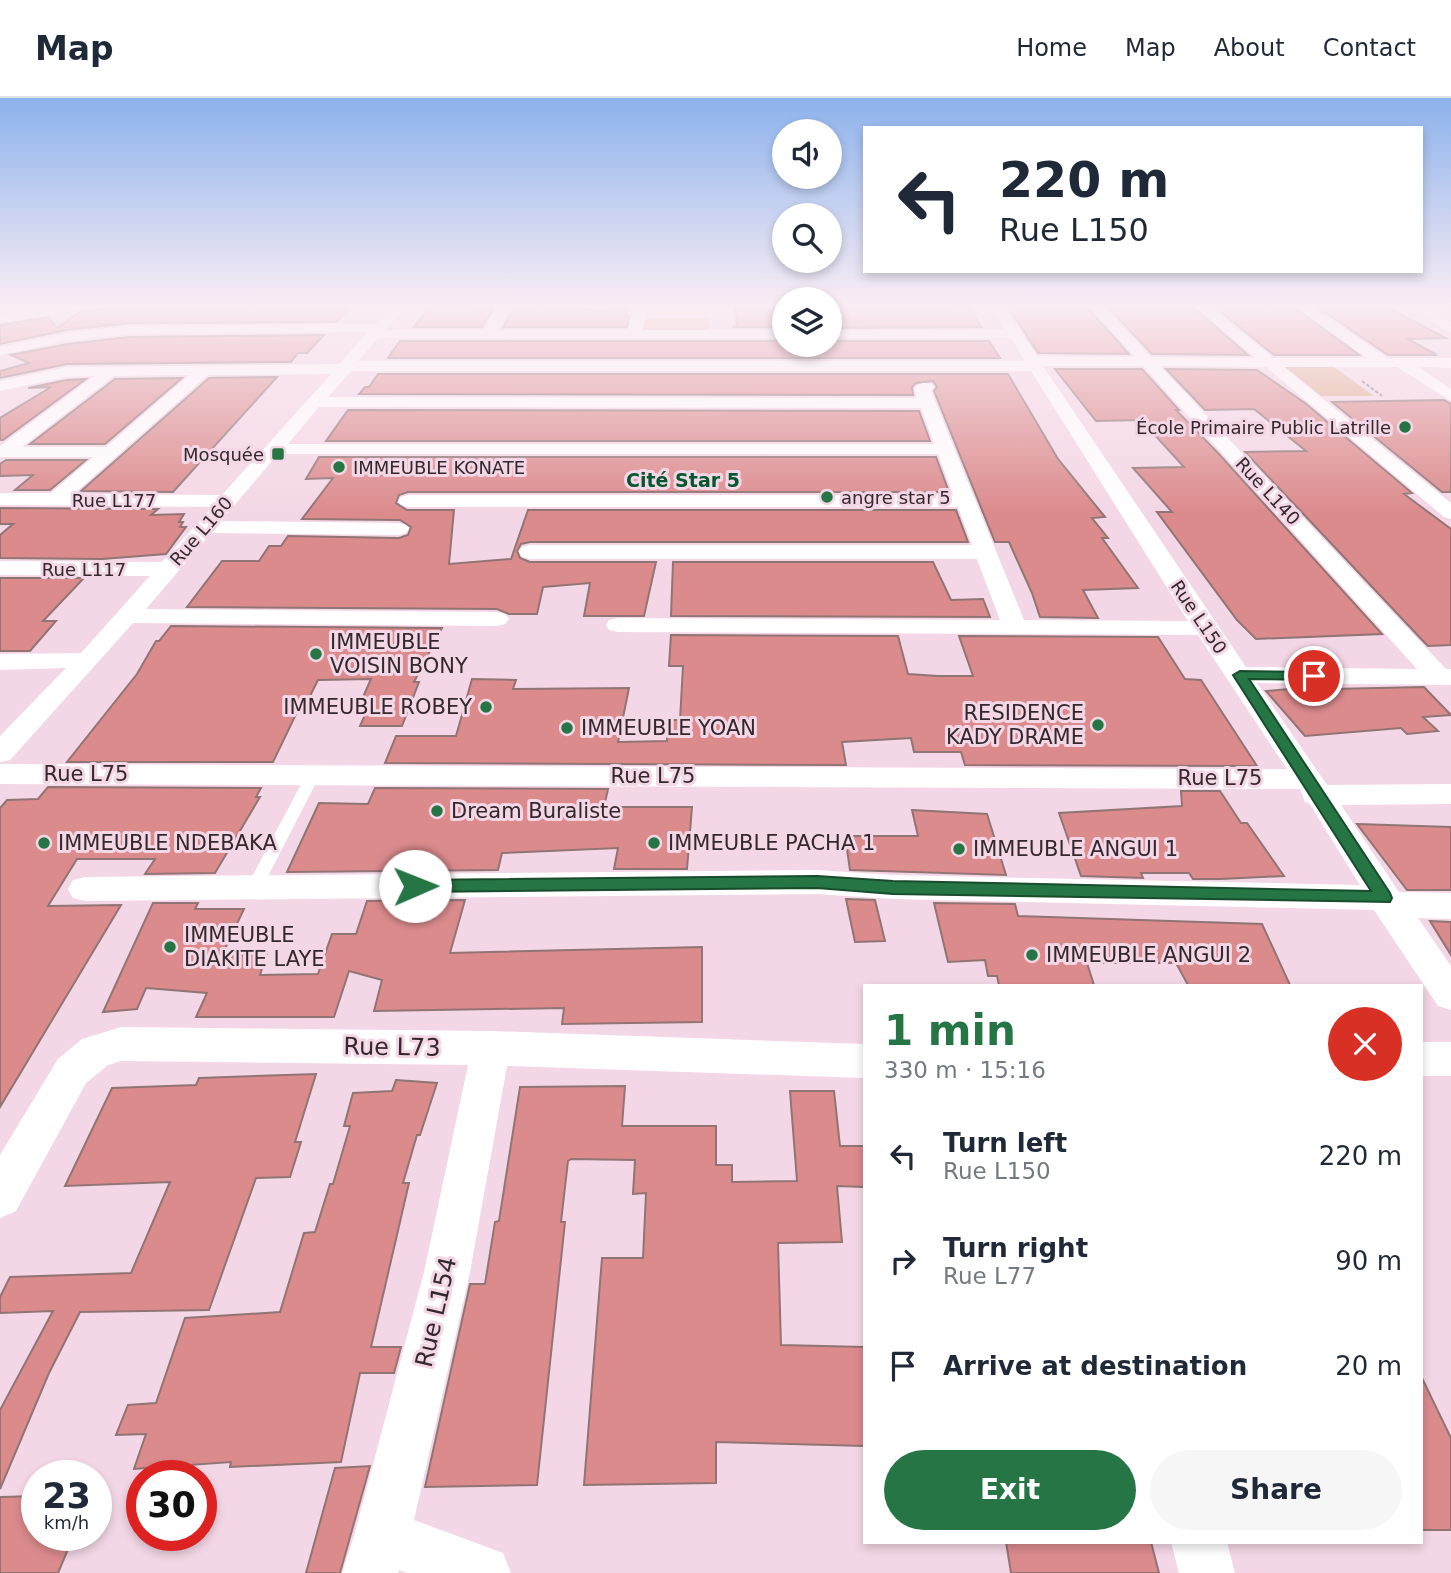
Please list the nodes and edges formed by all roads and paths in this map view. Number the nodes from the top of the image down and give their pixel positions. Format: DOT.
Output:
graph roads {
  1 [pos="49,375"];
  2 [pos="105,375"];
  3 [pos="199,375"];
  4 [pos="339,375"];
  5 [pos="1021,375"];
  6 [pos="1037,375"];
  7 [pos="1160,375"];
  8 [pos="1284,375"];
  9 [pos="1419,375"];
  10 [pos="0,386"];
  11 [pos="942,386"];
  12 [pos="1451,396"];
  13 [pos="316,402"];
  14 [pos="929,402"];
  15 [pos="273,449"];
  16 [pos="946,449"];
  17 [pos="1,452"];
  18 [pos="110,452"];
  19 [pos="1427,493"];
  20 [pos="1451,494"];
  21 [pos="0,499"];
  22 [pos="55,500"];
  23 [pos="228,501"];
  24 [pos="408,501"];
  25 [pos="967,501"];
  26 [pos="1451,513"];
  27 [pos="204,527"];
  28 [pos="399,530"];
  29 [pos="530,552"];
  30 [pos="986,552"];
  31 [pos="0,568"];
  32 [pos="168,569"];
  33 [pos="127,616"];
  34 [pos="497,619"];
  35 [pos="618,625"];
  36 [pos="1015,628"];
  37 [pos="1205,628"];
  38 [pos="88,660"];
  39 [pos="0,662"];
  40 [pos="1240,675"];
  41 [pos="1445,677"];
  42 [pos="0,753"];
  43 [pos="0,774"];
  44 [pos="313,775"];
  45 [pos="1311,787"];
  46 [pos="1451,794"];
  47 [pos="254,888"];
  48 [pos="85,889"];
  49 [pos="1385,901"];
  50 [pos="1451,906"];
  51 [pos="1451,995"];
  52 [pos="491,1048"];
  53 [pos="1423,1059"];
  54 [pos="1451,1059"];
  55 [pos="863,1061"];
  56 [pos="0,1196"];
  57 [pos="1200,1544"];
  58 [pos="376,1555"];
  59 [pos="483,1573"];
  60 [pos="1207,1573"];
  1 -- 10 [label="street"];
  2 -- 17 [label="street"];
  3 -- 18 [label="street"];
  4 -- 13 [label="street, Rue L160"];
  5 -- 6 [label="street"];
  6 -- 37 [label="street, Rue L150"];
  7 -- 41 [label="street, Rue L140"];
  8 -- 19 [label="street"];
  9 -- 12 [label="street"];
  11 -- 14 [label="street"];
  13 -- 14 [label="street"];
  13 -- 15 [label="street, Rue L160"];
  14 -- 16 [label="street"];
  15 -- 16 [label="street"];
  15 -- 23 [label="street, Rue L160"];
  16 -- 25 [label="street"];
  17 -- 18 [label="street"];
  18 -- 22 [label="street"];
  19 -- 20 [label="street"];
  19 -- 26 [label="street"];
  21 -- 22 [label="street, Rue L177"];
  22 -- 23 [label="street, Rue L177"];
  23 -- 27 [label="street, Rue L160"];
  24 -- 25 [label="street"];
  25 -- 30 [label="street"];
  27 -- 28 [label="street"];
  27 -- 32 [label="street, Rue L160"];
  29 -- 30 [label="street"];
  30 -- 36 [label="street"];
  31 -- 32 [label="street, Rue L117"];
  32 -- 33 [label="street, Rue L160"];
  33 -- 34 [label="street"];
  33 -- 38 [label="street, Rue L160"];
  35 -- 36 [label="street"];
  36 -- 37 [label="street"];
  37 -- 40 [label="street, Rue L150"];
  38 -- 39 [label="street"];
  38 -- 42 [label="street, Rue L160"];
  40 -- 41 [label="street"];
  40 -- 45 [label="street, Rue L150"];
  43 -- 44 [label="street, Rue L75"];
  44 -- 45 [label="street, Rue L75"];
  44 -- 47 [label="lane"];
  45 -- 46 [label="street, Rue L75"];
  45 -- 49 [label="street, Rue L150"];
  47 -- 48 [label="street"];
  47 -- 49 [label="street"];
  49 -- 50 [label="street"];
  49 -- 51 [label="street, Rue L150"];
  52 -- 55 [label="street, Rue L73"];
  52 -- 56 [label="street, Rue L73"];
  52 -- 58 [label="street, Rue L154"];
  53 -- 54 [label="street"];
  57 -- 60 [label="street"];
  58 -- 59 [label="street"];
}
